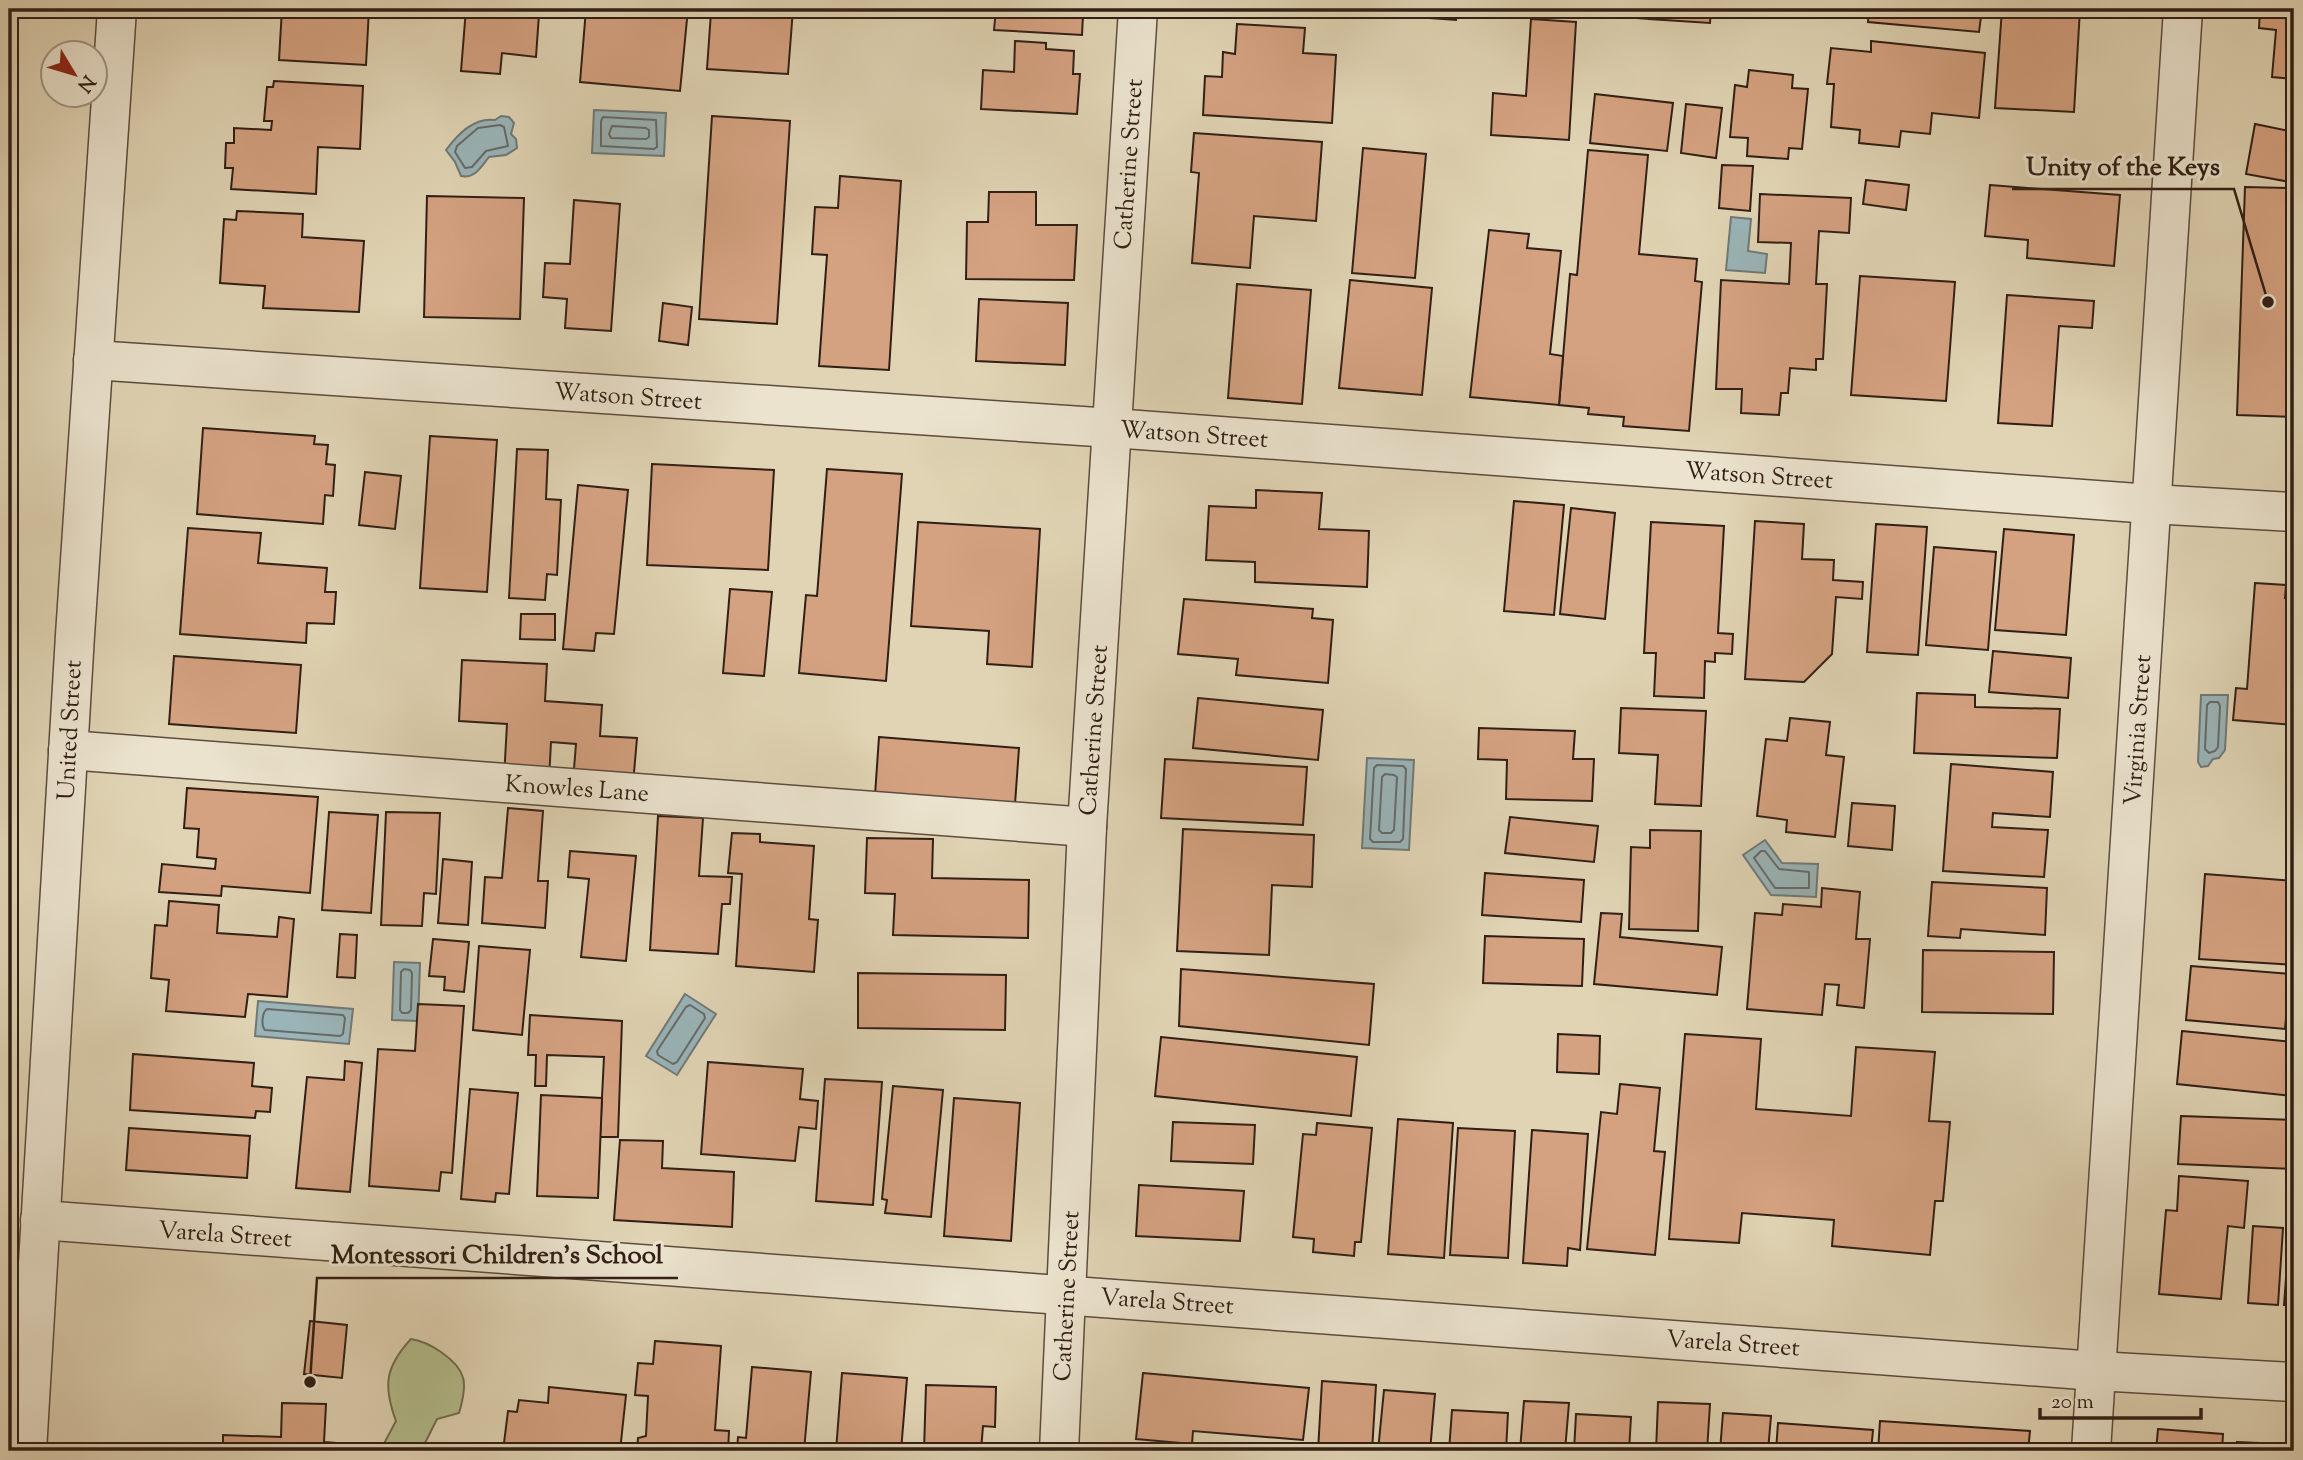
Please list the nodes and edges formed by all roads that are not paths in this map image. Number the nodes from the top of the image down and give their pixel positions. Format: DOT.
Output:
graph roads {
  1 [pos="117,9"];
  2 [pos="1138,9"];
  3 [pos="2183,9"];
  4 [pos="93,360"];
  5 [pos="1111,428"];
  6 [pos="2151,504"];
  7 [pos="2294,512"];
  8 [pos="68,750"];
  9 [pos="1087,827"];
  10 [pos="40,1220"];
  11 [pos="1066,1294"];
  12 [pos="2096,1371"];
  13 [pos="2294,1382"];
  14 [pos="27,1451"];
  15 [pos="1059,1451"];
  16 [pos="2091,1451"];
  1 -- 4 [label="street, United Street"];
  2 -- 5 [label="street, Catherine Street"];
  3 -- 6 [label="street, Virginia Street"];
  4 -- 5 [label="street, Watson Street"];
  4 -- 8 [label="street, United Street"];
  5 -- 6 [label="street, Watson Street"];
  5 -- 9 [label="street, Catherine Street"];
  6 -- 7 [label="street, Watson Street"];
  6 -- 12 [label="street, Virginia Street"];
  8 -- 9 [label="street, Knowles Lane"];
  8 -- 10 [label="street, United Street"];
  9 -- 11 [label="street, Catherine Street"];
  10 -- 11 [label="street, Varela Street"];
  10 -- 14 [label="street, United Street"];
  11 -- 12 [label="street, Varela Street"];
  11 -- 15 [label="street, Catherine Street"];
  12 -- 13 [label="street, Varela Street"];
  12 -- 16 [label="street, Virginia Street"];
}
